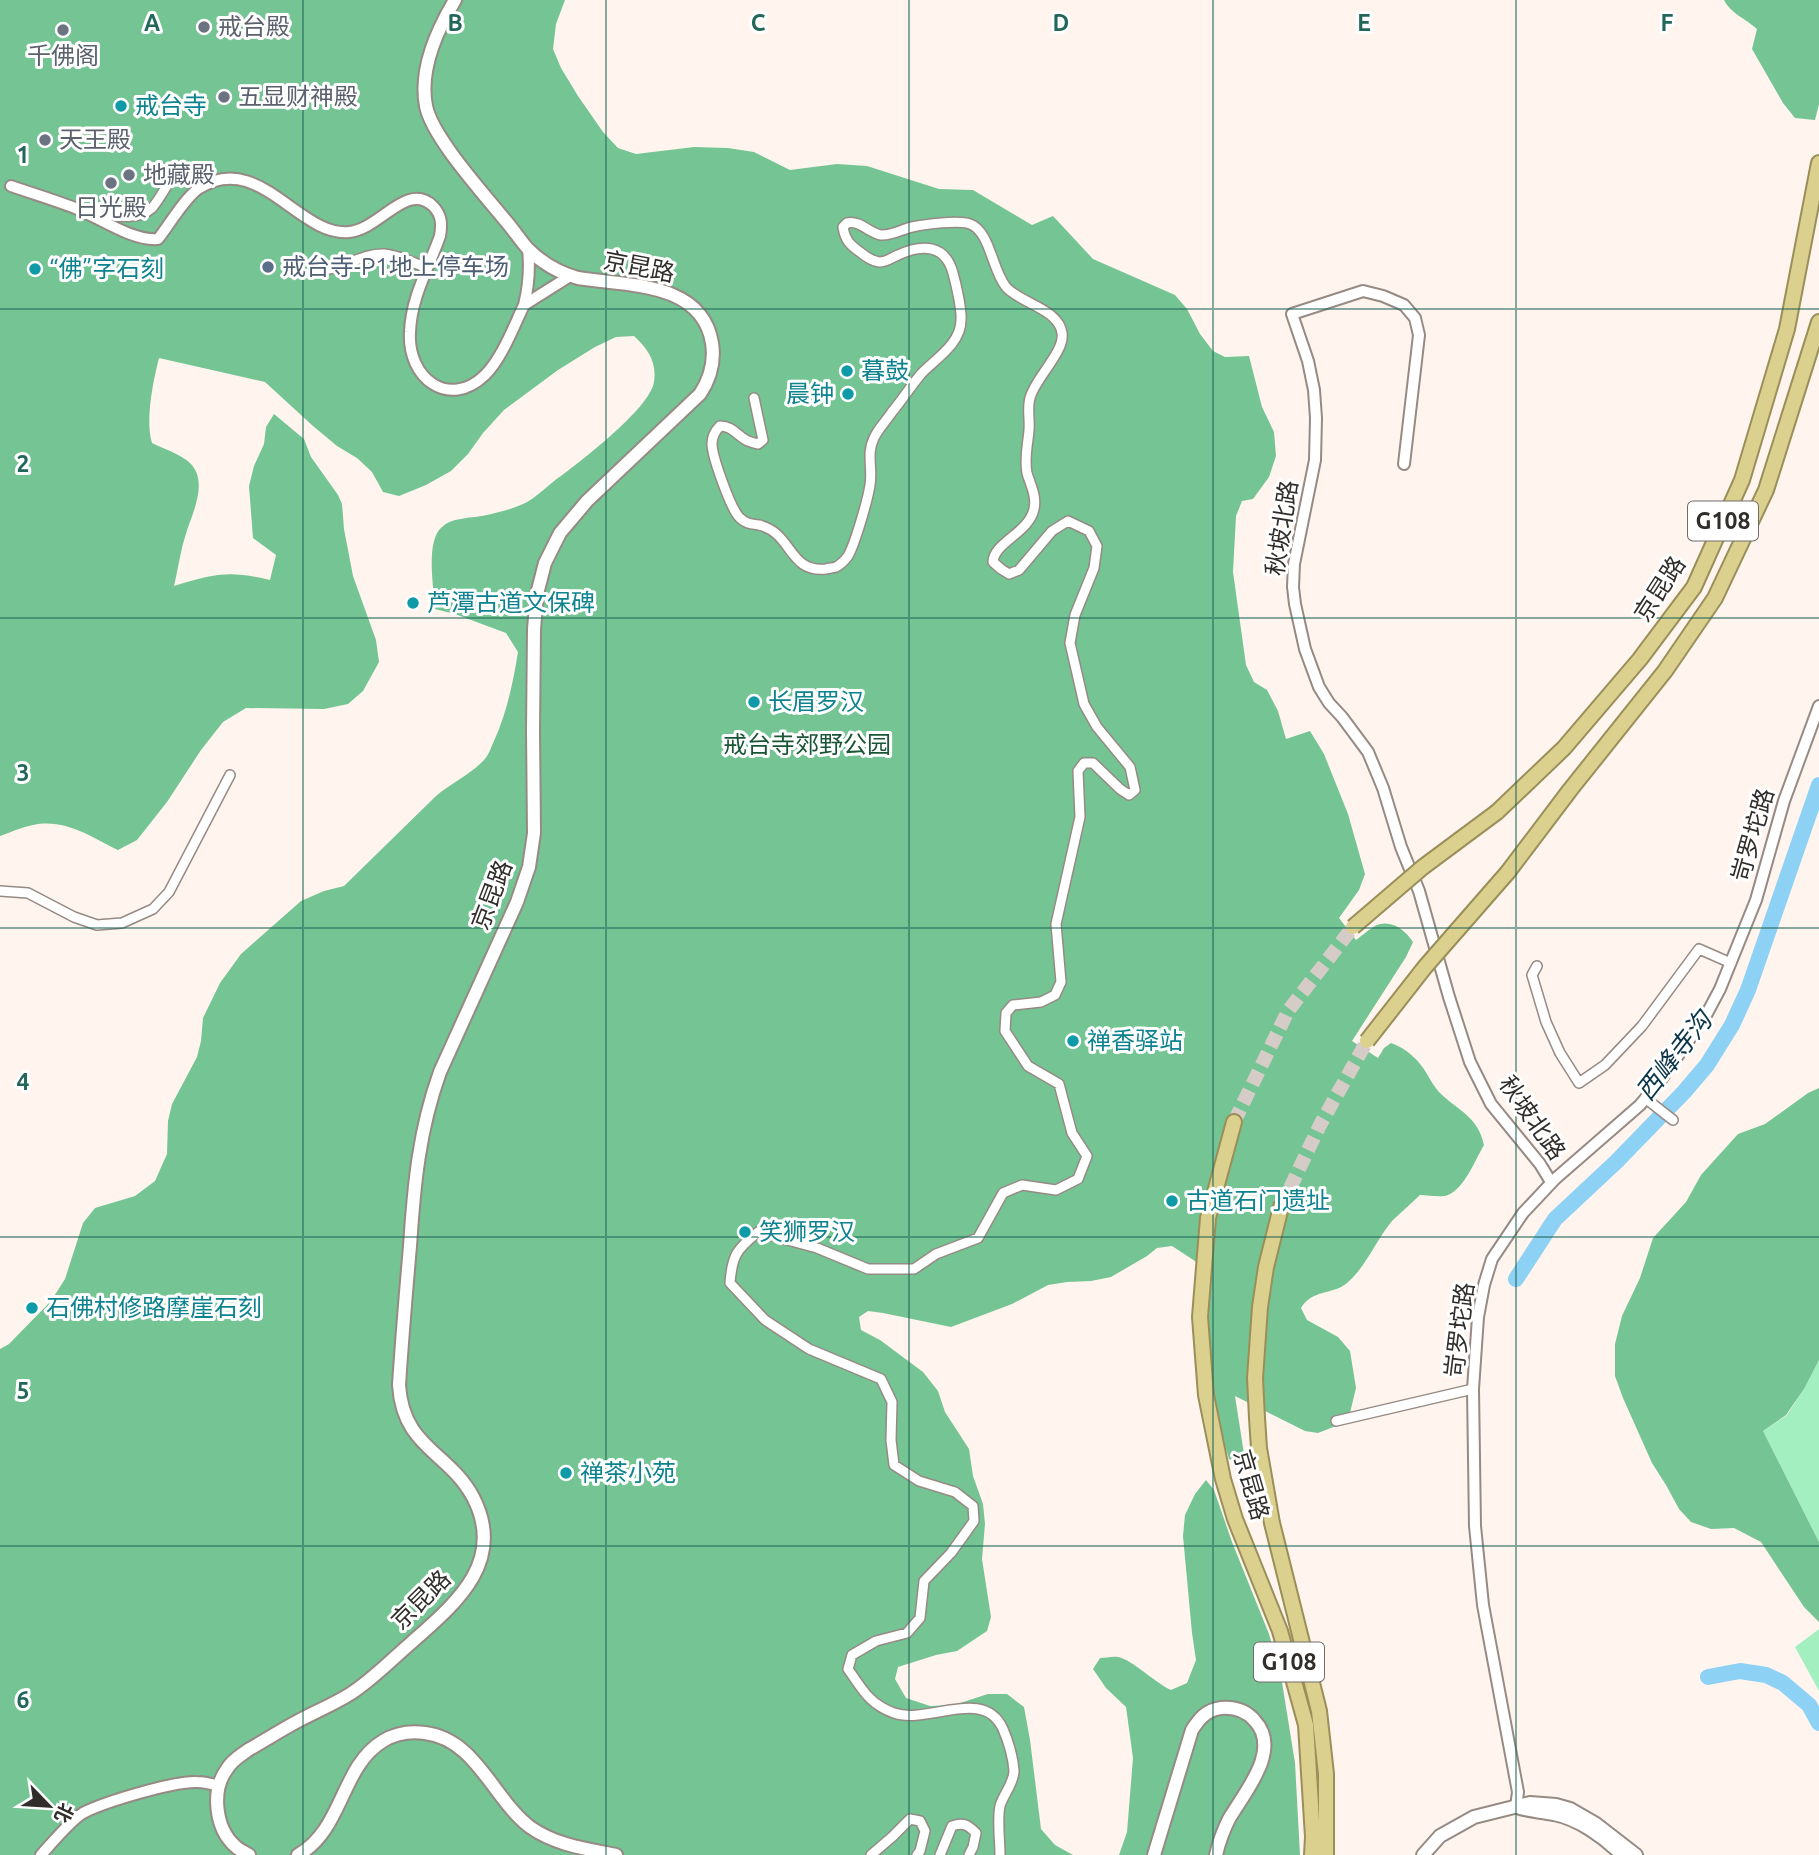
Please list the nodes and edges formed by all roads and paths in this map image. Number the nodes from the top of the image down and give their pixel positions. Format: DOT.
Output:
graph roads {
  1 [pos="455,0"];
  2 [pos="1819,163"];
  3 [pos="168,184"];
  4 [pos="11,186"];
  5 [pos="82,211"];
  6 [pos="528,248"];
  7 [pos="427,268"];
  8 [pos="313,269"];
  9 [pos="570,276"];
  10 [pos="524,304"];
  11 [pos="1819,322"];
  12 [pos="754,398"];
  13 [pos="1404,464"];
  14 [pos="1819,706"];
  15 [pos="230,775"];
  16 [pos="0,891"];
  17 [pos="1353,927"];
  18 [pos="1731,962"];
  19 [pos="1537,966"];
  20 [pos="1367,1041"];
  21 [pos="1645,1098"];
  22 [pos="1671,1119"];
  23 [pos="1234,1122"];
  24 [pos="1551,1182"];
  25 [pos="1281,1207"];
  26 [pos="1473,1390"];
  27 [pos="1336,1421"];
  28 [pos="1326,1774"];
  29 [pos="218,1786"];
  30 [pos="1516,1807"];
  31 [pos="41,1855"];
  32 [pos="249,1855"];
  33 [pos="298,1855"];
  34 [pos="616,1855"];
  35 [pos="871,1855"];
  36 [pos="917,1855"];
  37 [pos="940,1855"];
  38 [pos="968,1855"];
  39 [pos="1000,1855"];
  40 [pos="1154,1855"];
  41 [pos="1216,1855"];
  42 [pos="1312,1855"];
  43 [pos="1326,1855"];
  44 [pos="1335,1855"];
  45 [pos="1423,1855"];
  46 [pos="1622,1855"];
  47 [pos="1636,1855"];
  1 -- 6 [label="main road, 京昆路"];
  2 -- 17 [label="highway, 京昆路 / G108, bridge"];
  3 -- 5 [label="street"];
  4 -- 5 [label="street"];
  5 -- 7 [label="street"];
  6 -- 9 [label="main road, 京昆路"];
  6 -- 10 [label="street"];
  7 -- 8 [label="street"];
  7 -- 10 [label="street"];
  9 -- 10 [label="street"];
  9 -- 29 [label="main road, 京昆路"];
  11 -- 20 [label="highway, 京昆路 / G108, bridge"];
  12 -- 39 [label="street"];
  13 -- 24 [label="street, 秋坡北路"];
  14 -- 18 [label="street, 岢罗坨路"];
  15 -- 16 [label="street"];
  18 -- 19 [label="street"];
  18 -- 21 [label="street, 岢罗坨路"];
  21 -- 22 [label="street"];
  21 -- 24 [label="street, 岢罗坨路"];
  23 -- 42 [label="highway, 京昆路 / G108"];
  24 -- 26 [label="street, 岢罗坨路"];
  25 -- 28 [label="highway, 京昆路 / G108"];
  26 -- 27 [label="street"];
  26 -- 30 [label="street, 岢罗坨路"];
  28 -- 43 [label="highway, 京昆路 / G108"];
  28 -- 44 [label="highway"];
  29 -- 31 [label="street"];
  29 -- 32 [label="main road"];
  30 -- 45 [label="main road"];
  30 -- 46 [label="main road"];
  30 -- 47 [label="main road"];
  33 -- 34 [label="main road"];
  35 -- 36 [label="street"];
  37 -- 38 [label="street"];
  40 -- 41 [label="main road"];
}
